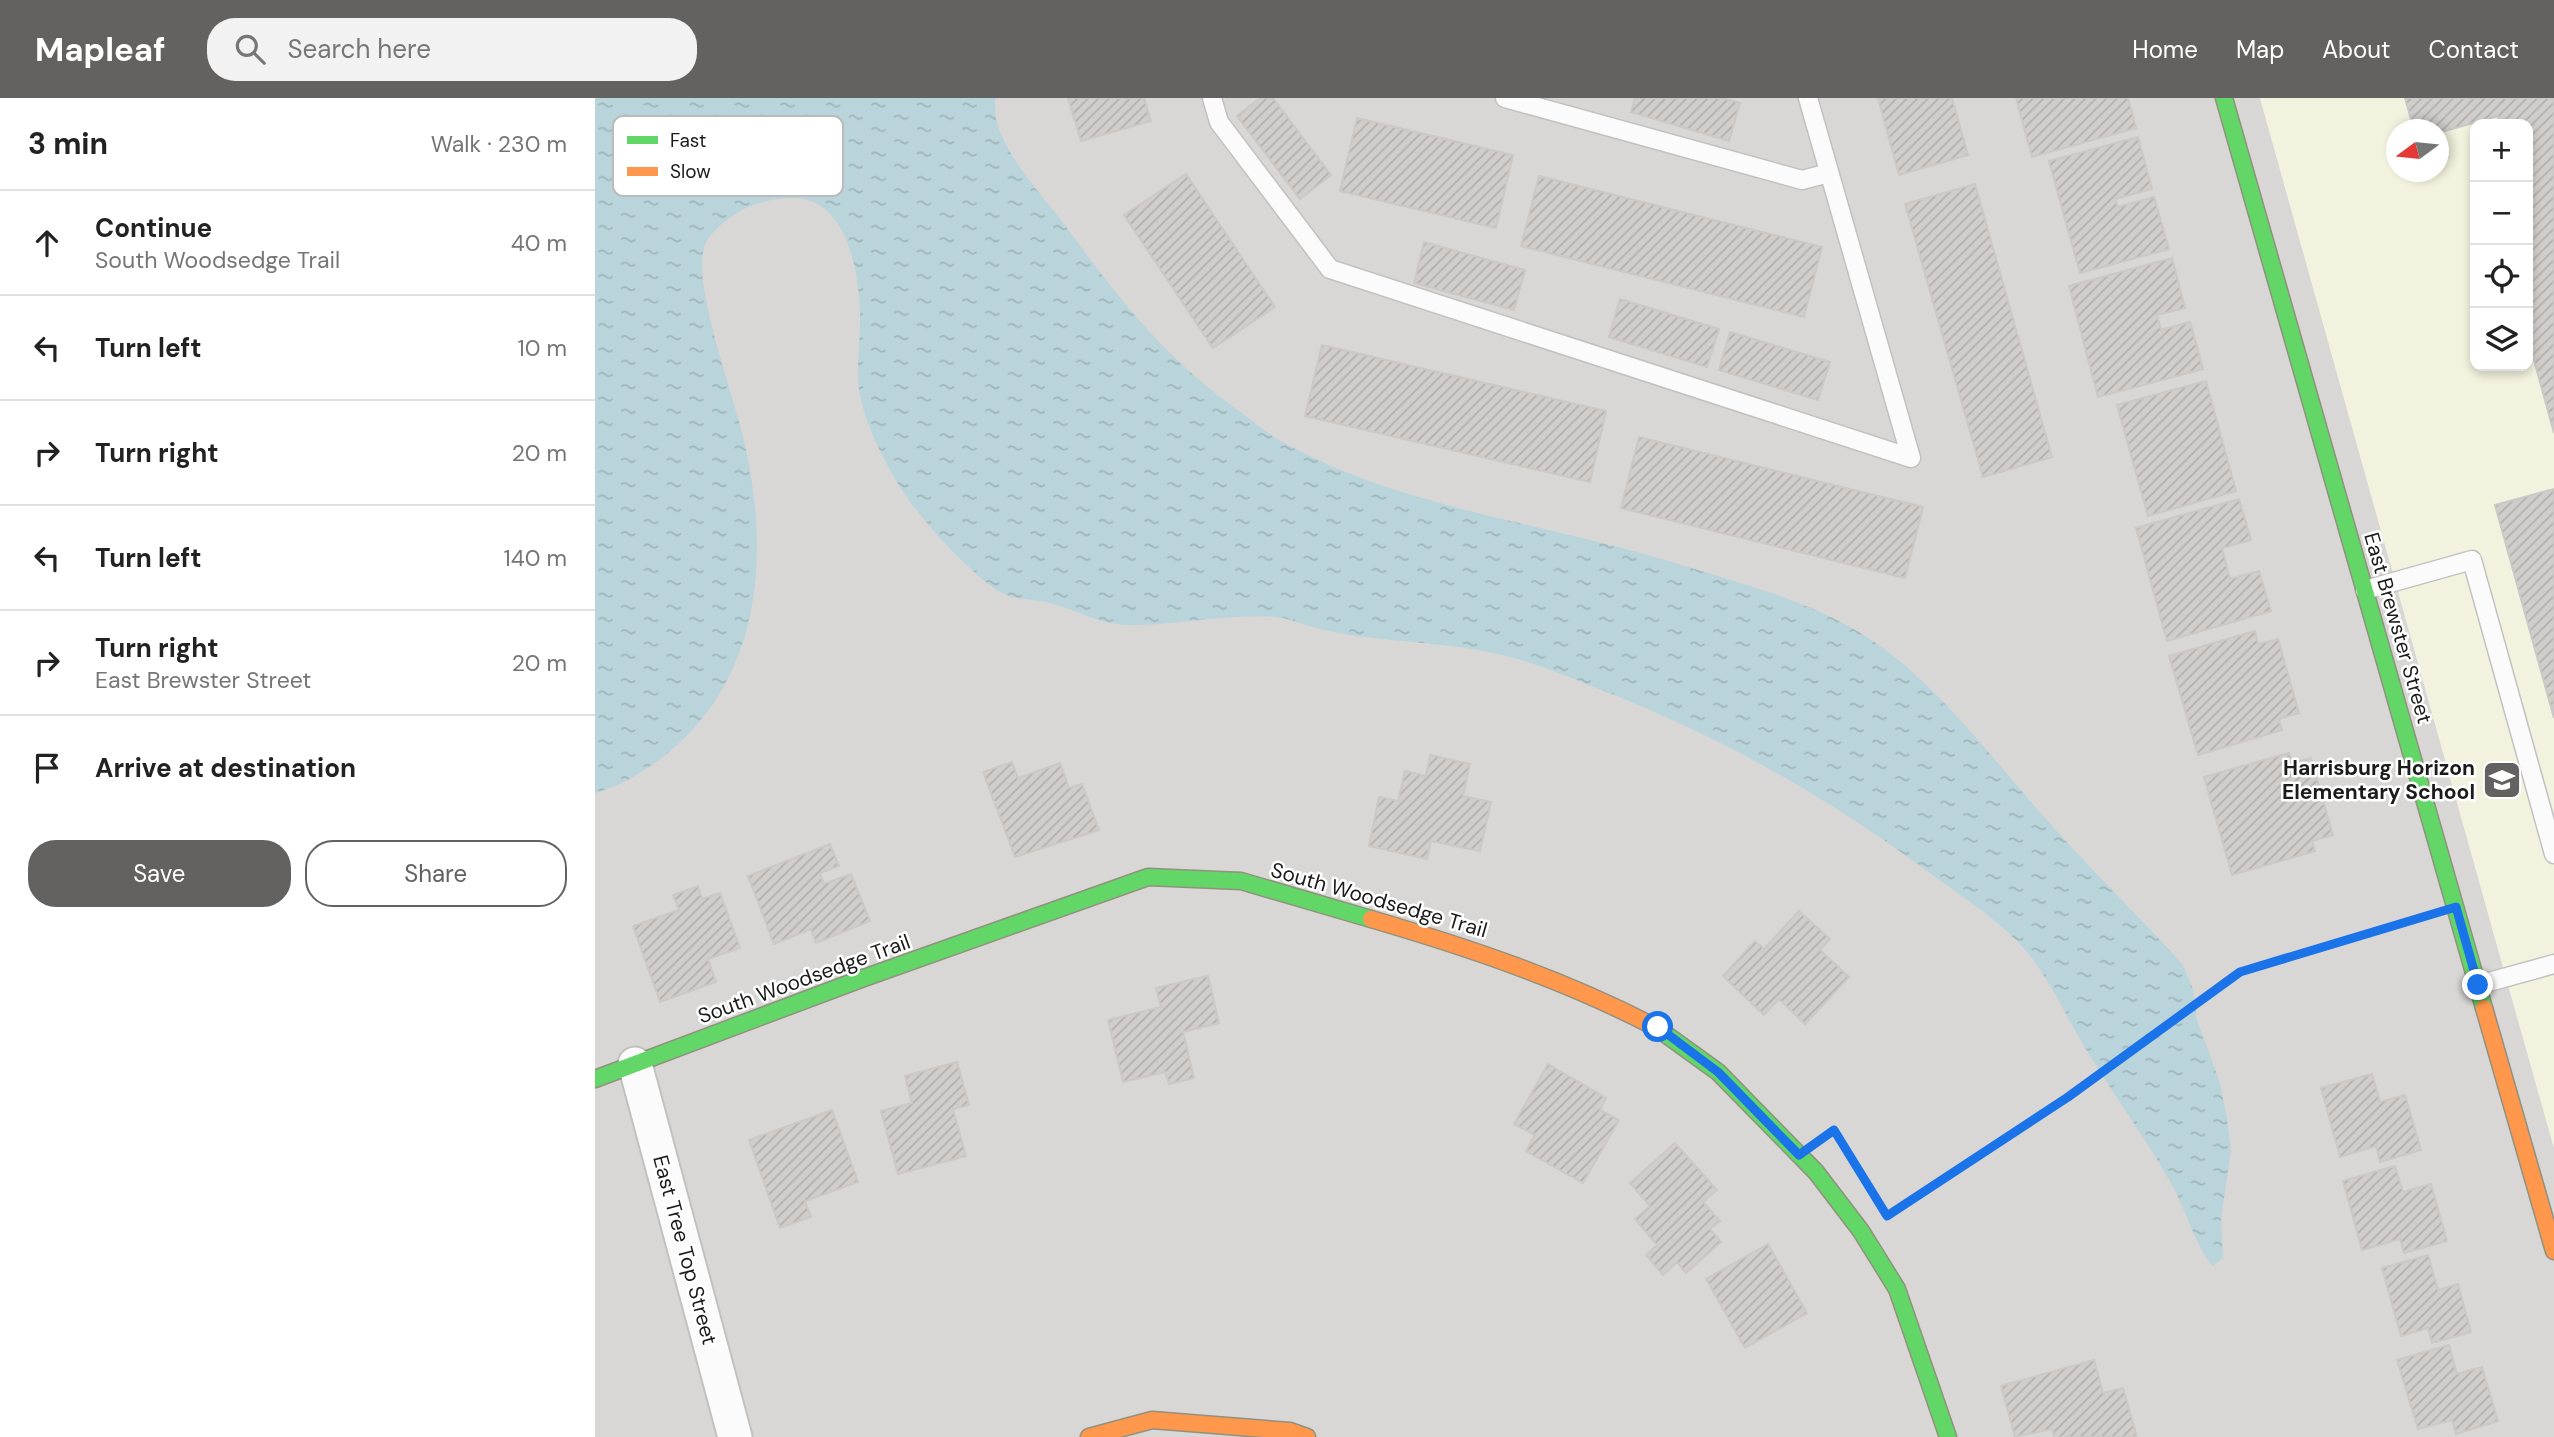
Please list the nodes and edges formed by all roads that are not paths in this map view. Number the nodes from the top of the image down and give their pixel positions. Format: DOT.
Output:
graph roads {
  1 [pos="1212,98"];
  2 [pos="1504,98"];
  3 [pos="1808,98"];
  4 [pos="2224,98"];
  5 [pos="1829,173"];
  6 [pos="2365,590"];
  7 [pos="2554,854"];
  8 [pos="2554,964"];
  9 [pos="2478,985"];
  10 [pos="635,1064"];
  11 [pos="595,1079"];
  12 [pos="2554,1251"];
  13 [pos="735,1437"];
  14 [pos="1089,1437"];
  15 [pos="1307,1437"];
  16 [pos="1948,1437"];
  1 -- 5 [label="lane"];
  2 -- 5 [label="lane"];
  3 -- 5 [label="lane"];
  4 -- 6 [label="street, East Brewster Street"];
  6 -- 7 [label="lane"];
  6 -- 9 [label="street, East Brewster Street"];
  8 -- 9 [label="lane"];
  9 -- 12 [label="street, East Brewster Street"];
  10 -- 11 [label="street, South Woodsedge Trail"];
  10 -- 13 [label="street, East Tree Top Street"];
  10 -- 16 [label="street, South Woodsedge Trail"];
  14 -- 15 [label="street"];
}
